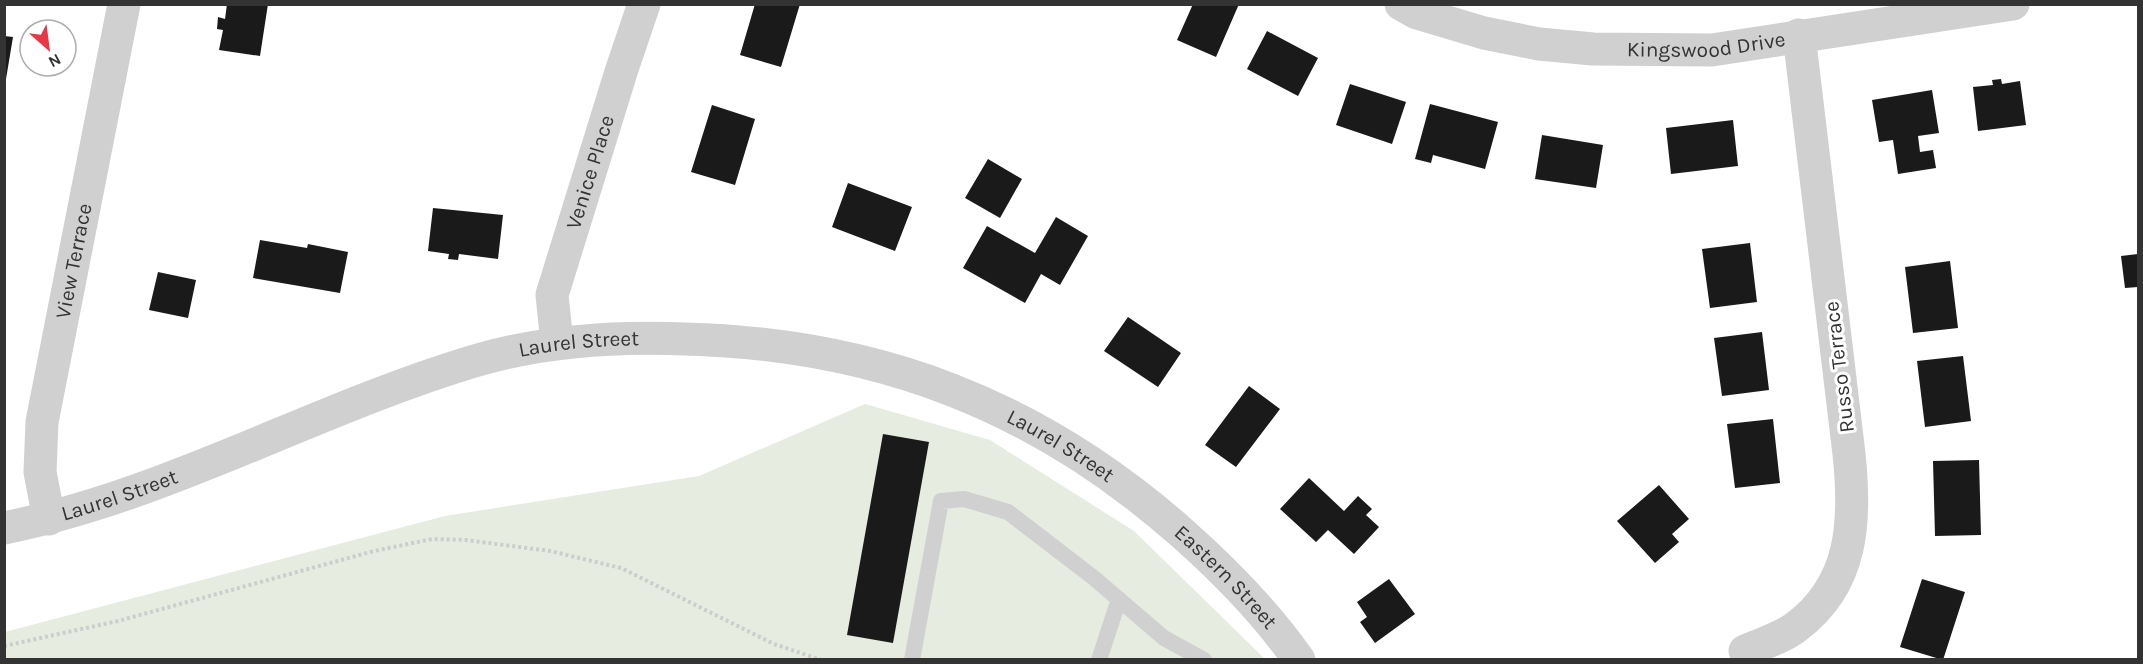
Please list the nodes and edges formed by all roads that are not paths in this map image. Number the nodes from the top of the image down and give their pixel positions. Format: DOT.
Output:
graph roads {
  1 [pos="124,4"];
  2 [pos="644,4"];
  3 [pos="1401,4"];
  4 [pos="2013,4"];
  5 [pos="1799,35"];
  6 [pos="557,344"];
  7 [pos="1146,501"];
  8 [pos="49,519"];
  9 [pos="4,528"];
  10 [pos="1119,599"];
  11 [pos="1745,651"];
  12 [pos="912,660"];
  13 [pos="1099,660"];
  14 [pos="1204,660"];
  15 [pos="1299,660"];
  1 -- 8 [label="street, View Terrace"];
  2 -- 6 [label="street, Venice Place"];
  3 -- 5 [label="street, Kingswood Drive"];
  4 -- 5 [label="street, Kingswood Drive"];
  5 -- 11 [label="street, Russo Terrace"];
  6 -- 7 [label="street, Laurel Street"];
  6 -- 8 [label="street, Laurel Street"];
  7 -- 15 [label="street, Eastern Street"];
  8 -- 9 [label="street, Laurel Street"];
  10 -- 12 [label="lane"];
  10 -- 13 [label="lane"];
  10 -- 14 [label="lane"];
}
